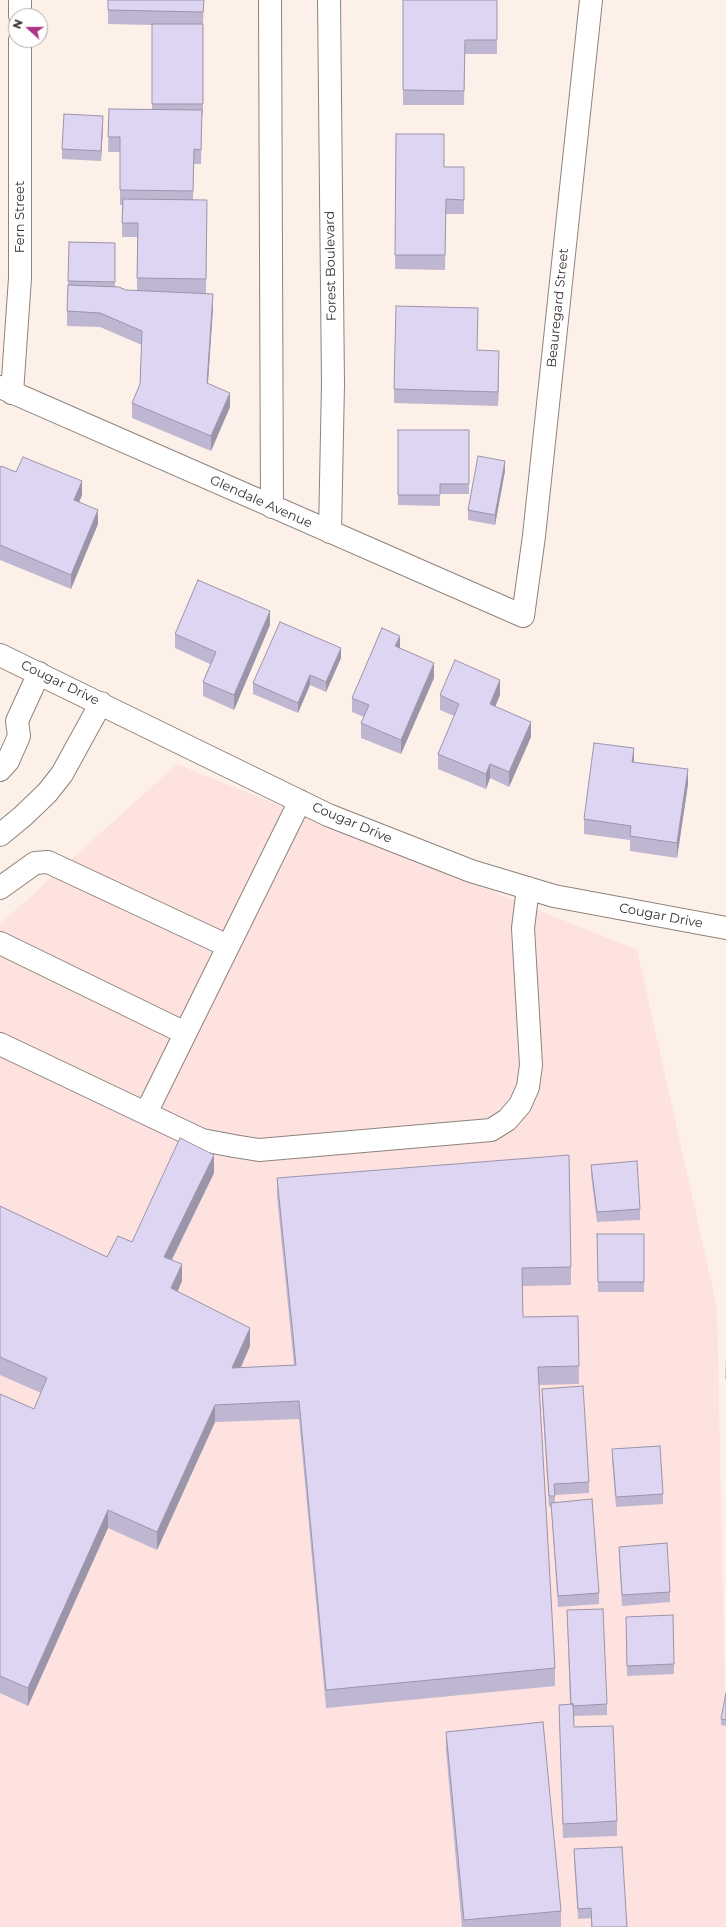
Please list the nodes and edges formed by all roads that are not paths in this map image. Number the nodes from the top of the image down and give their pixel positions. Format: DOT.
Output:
graph roads {
  1 [pos="270,0"];
  2 [pos="329,0"];
  3 [pos="591,0"];
  4 [pos="20,48"];
  5 [pos="6,390"];
  6 [pos="272,508"];
  7 [pos="330,532"];
  8 [pos="523,616"];
  9 [pos="0,654"];
  10 [pos="39,673"];
  11 [pos="102,703"];
  12 [pos="8,726"];
  13 [pos="0,770"];
  14 [pos="300,801"];
  15 [pos="0,835"];
  16 [pos="0,888"];
  17 [pos="528,888"];
  18 [pos="726,928"];
  19 [pos="0,943"];
  20 [pos="228,946"];
  21 [pos="185,1033"];
  22 [pos="0,1044"];
  23 [pos="146,1113"];
  1 -- 6 [label="street"];
  2 -- 7 [label="street, Forest Boulevard"];
  3 -- 8 [label="street, Beauregard Street"];
  4 -- 5 [label="street, Fern Street"];
  5 -- 6 [label="street, Glendale Avenue"];
  6 -- 7 [label="street, Glendale Avenue"];
  7 -- 8 [label="street, Glendale Avenue"];
  9 -- 10 [label="street, Cougar Drive"];
  10 -- 11 [label="street, Cougar Drive"];
  10 -- 12 [label="street"];
  11 -- 14 [label="street, Cougar Drive"];
  11 -- 15 [label="street"];
  12 -- 13 [label="street"];
  14 -- 17 [label="street, Cougar Drive"];
  14 -- 20 [label="street"];
  16 -- 20 [label="street"];
  17 -- 18 [label="street, Cougar Drive"];
  17 -- 23 [label="street"];
  19 -- 21 [label="street"];
  20 -- 21 [label="street"];
  21 -- 23 [label="street"];
  22 -- 23 [label="street"];
}
